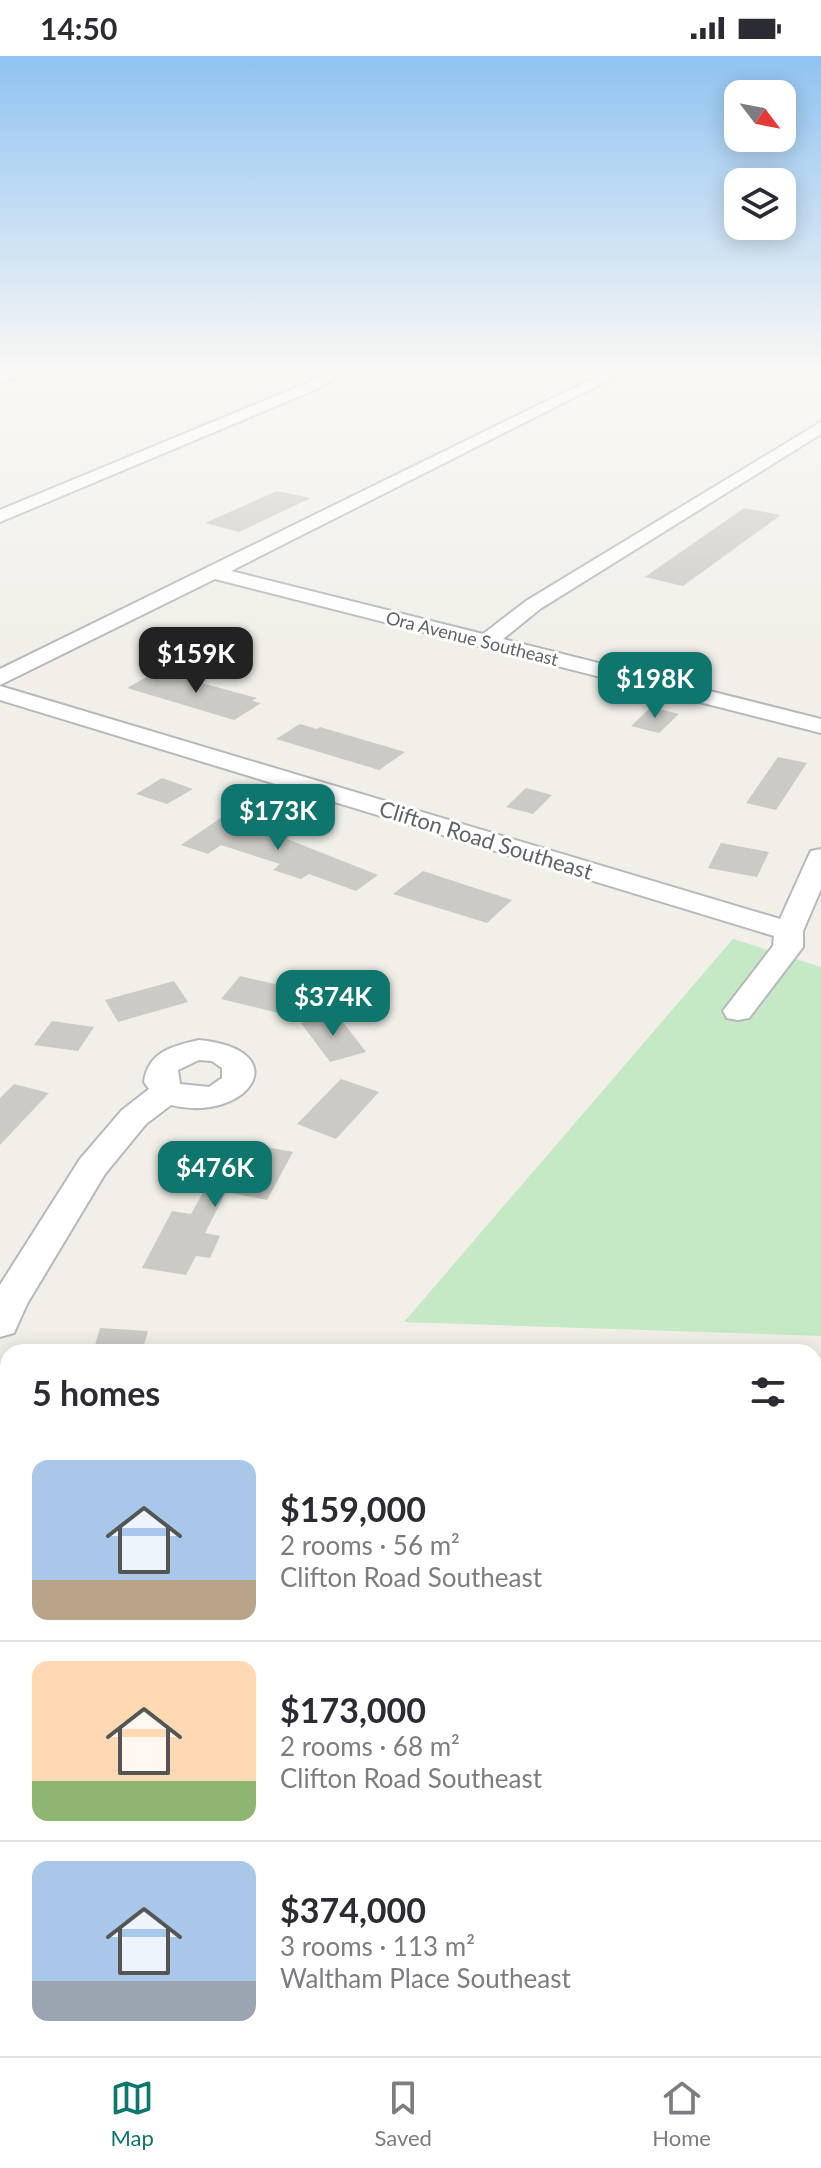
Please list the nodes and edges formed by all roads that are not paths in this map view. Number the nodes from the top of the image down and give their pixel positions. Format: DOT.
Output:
graph roads {
  1 [pos="137,459"];
  2 [pos="443,459"];
  3 [pos="769,459"];
  4 [pos="0,517"];
  5 [pos="216,573"];
  6 [pos="485,643"];
  7 [pos="0,678"];
  8 [pos="0,693"];
  9 [pos="821,726"];
  10 [pos="821,857"];
  11 [pos="789,931"];
  12 [pos="738,1011"];
  13 [pos="168,1091"];
  14 [pos="0,1323"];
  1 -- 4 [label="street"];
  2 -- 5 [label="street"];
  3 -- 6 [label="street"];
  5 -- 6 [label="street, Ora Avenue Southeast"];
  5 -- 7 [label="street"];
  6 -- 9 [label="street, Ora Avenue Southeast"];
  8 -- 11 [label="street, Clifton Road Southeast"];
  10 -- 11 [label="street"];
  11 -- 12 [label="street"];
  13 -- 14 [label="street"];
}
